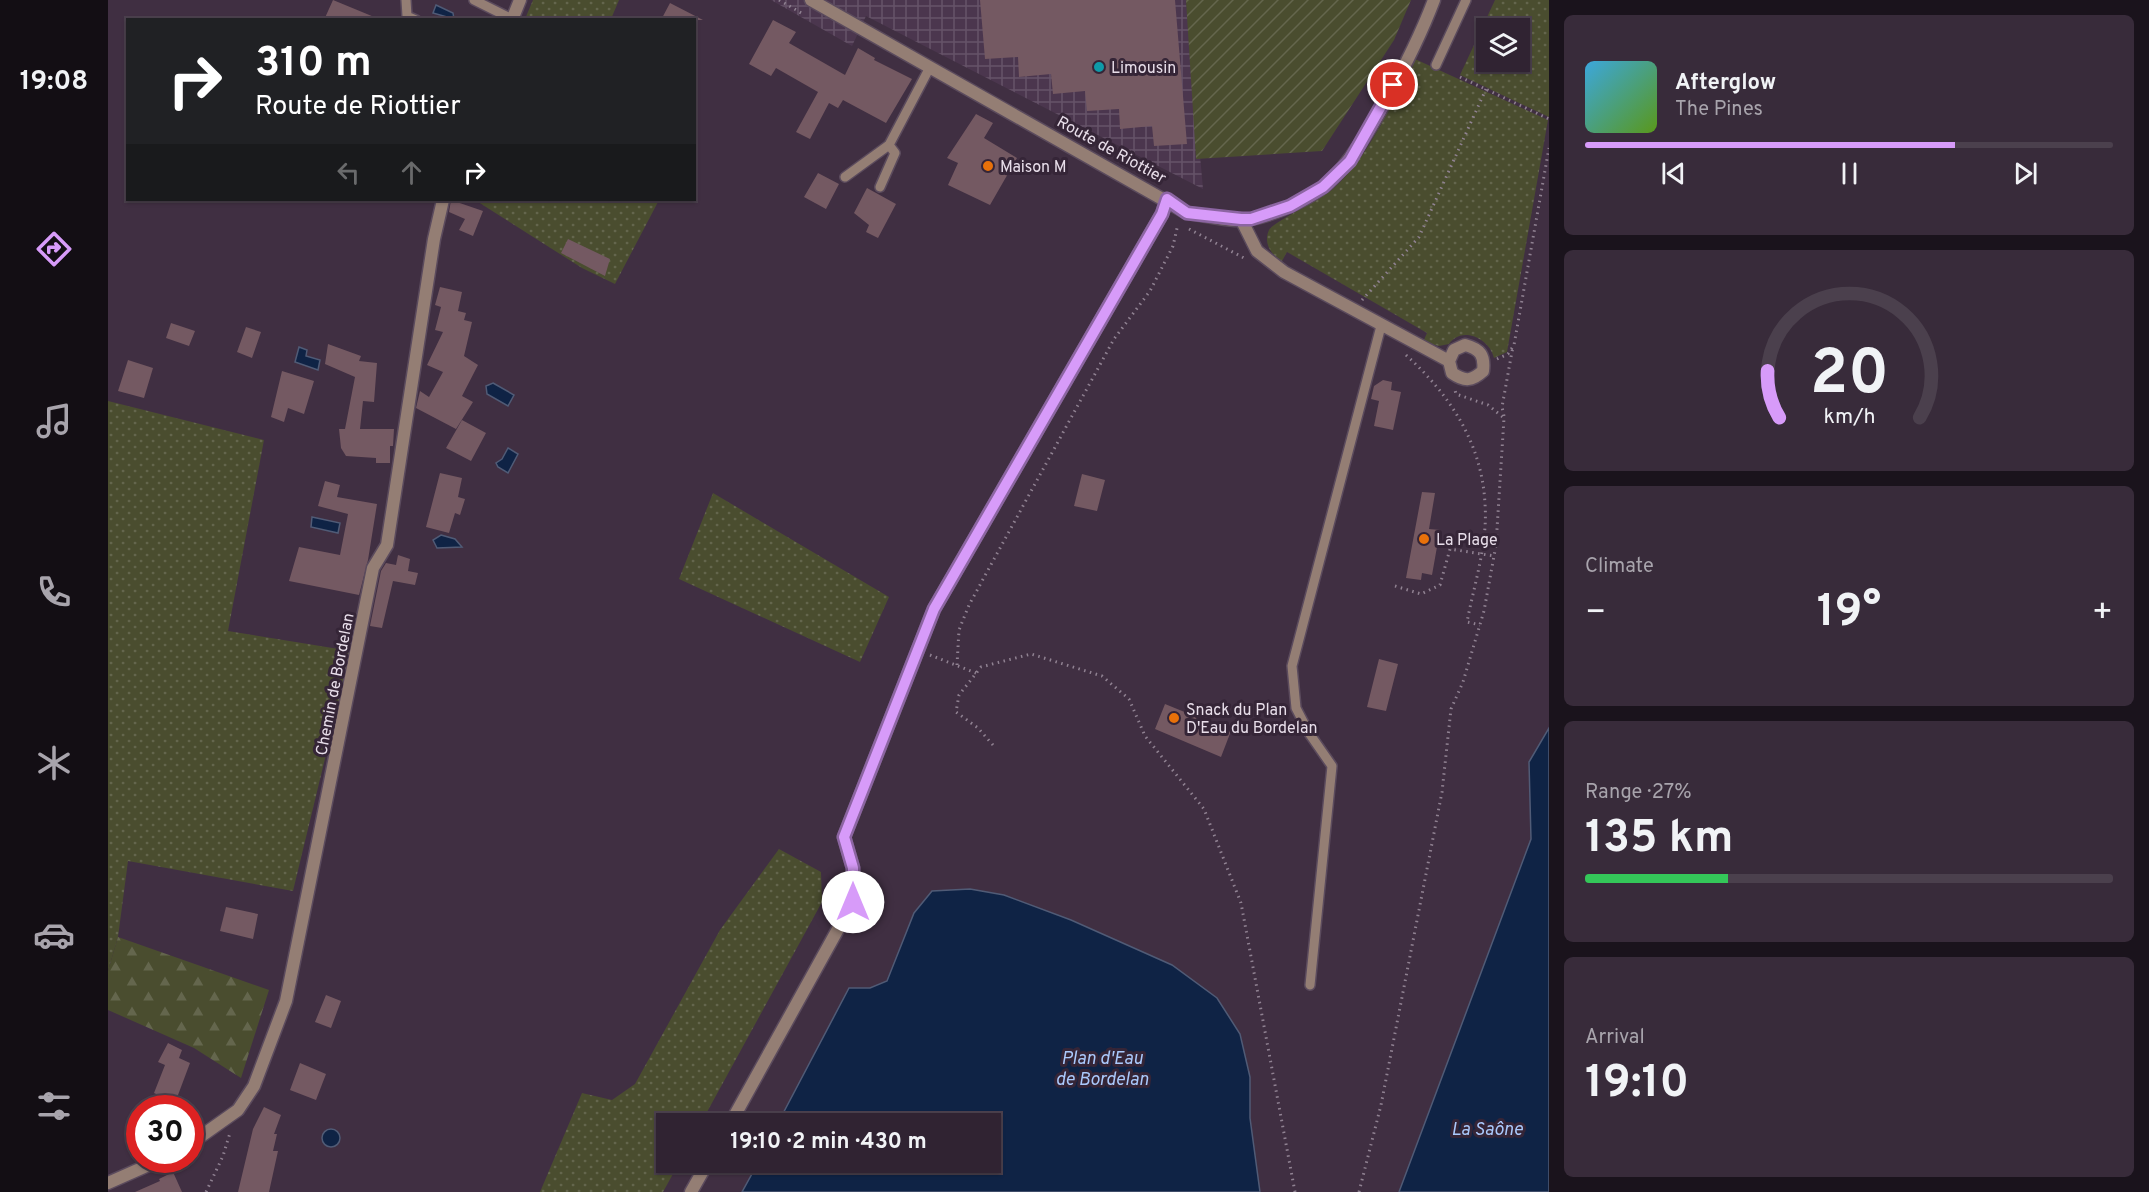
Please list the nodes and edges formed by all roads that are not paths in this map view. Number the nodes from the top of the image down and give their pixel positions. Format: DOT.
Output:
graph roads {
  1 [pos="406,0"];
  2 [pos="474,0"];
  3 [pos="520,0"];
  4 [pos="810,0"];
  5 [pos="1434,0"];
  6 [pos="1466,0"];
  7 [pos="412,18"];
  8 [pos="510,18"];
  9 [pos="512,18"];
  10 [pos="1436,65"];
  11 [pos="930,66"];
  12 [pos="890,145"];
  13 [pos="845,177"];
  14 [pos="880,187"];
  15 [pos="1167,199"];
  16 [pos="443,201"];
  17 [pos="1241,219"];
  18 [pos="1381,326"];
  19 [pos="1451,367"];
  20 [pos="1310,985"];
  21 [pos="736,1113"];
  22 [pos="204,1134"];
  23 [pos="132,1173"];
  24 [pos="702,1173"];
  25 [pos="108,1184"];
  26 [pos="691,1192"];
  1 -- 7 [label="lane"];
  2 -- 8 [label="lane"];
  3 -- 9 [label="street"];
  4 -- 11 [label="street, Route de Riottier"];
  5 -- 17 [label="street"];
  6 -- 10 [label="lane"];
  11 -- 12 [label="lane"];
  11 -- 15 [label="street, Route de Riottier"];
  12 -- 13 [label="lane"];
  12 -- 14 [label="lane"];
  15 -- 17 [label="street, Route de Riottier"];
  15 -- 21 [label="street"];
  16 -- 22 [label="street, Chemin de Bordelan"];
  17 -- 18 [label="street"];
  18 -- 19 [label="street"];
  18 -- 20 [label="lane"];
  19 -- 19 [label="street"];
  23 -- 25 [label="street"];
  24 -- 26 [label="street"];
}
